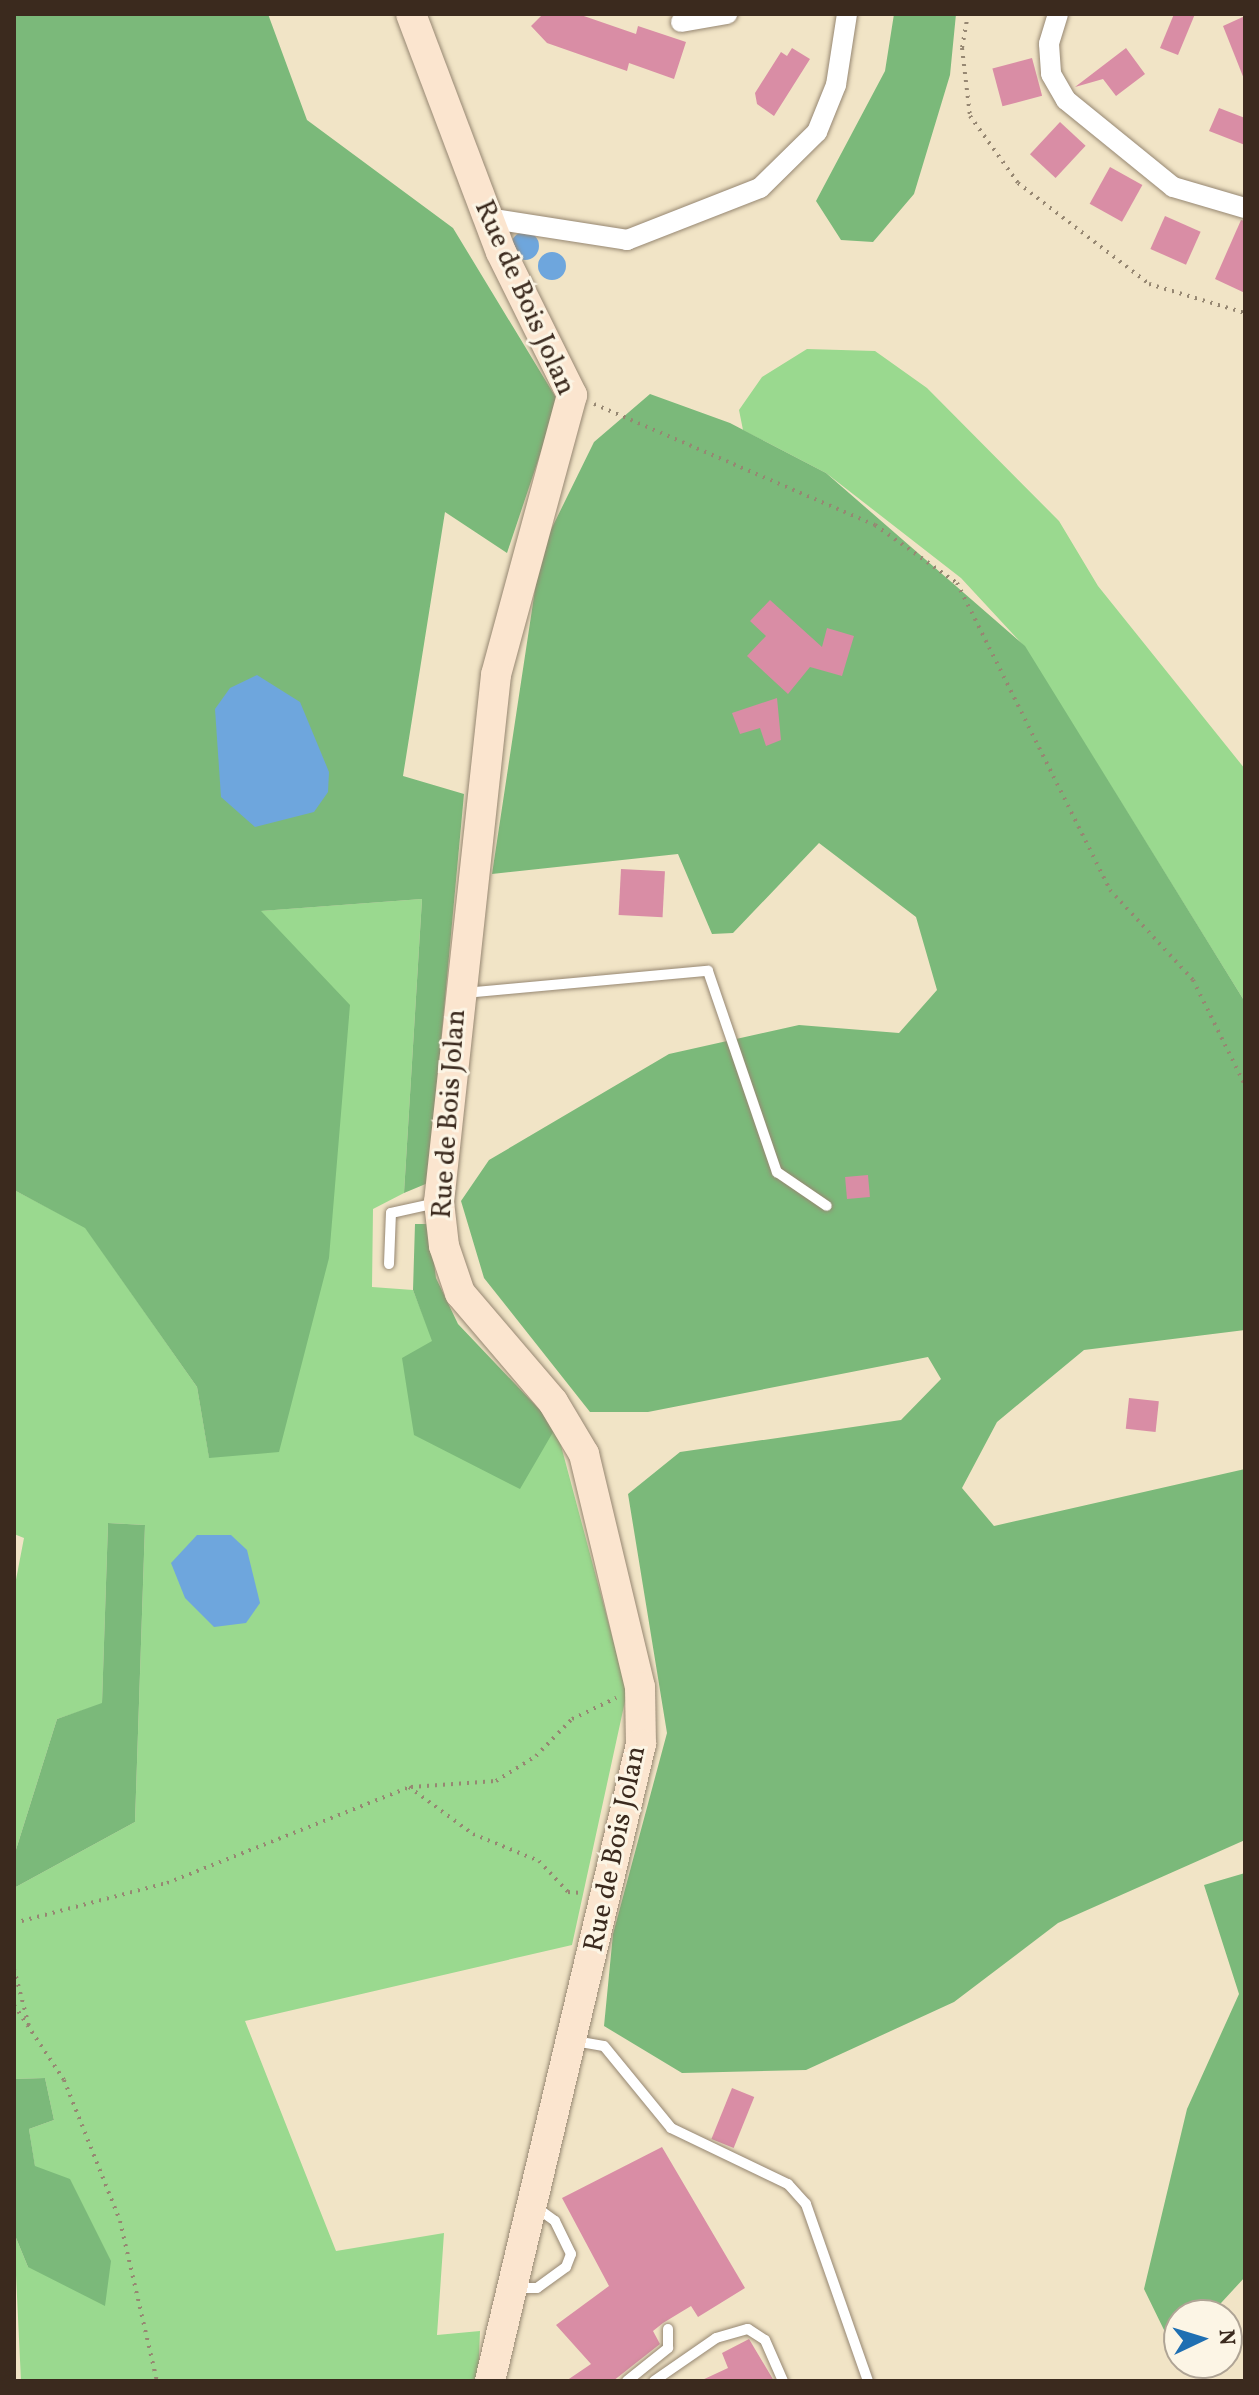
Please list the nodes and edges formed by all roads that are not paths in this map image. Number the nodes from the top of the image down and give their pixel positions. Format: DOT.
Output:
graph roads {
  1 [pos="411,14"];
  2 [pos="727,14"];
  3 [pos="847,14"];
  4 [pos="1058,14"];
  5 [pos="681,18"];
  6 [pos="1245,208"];
  7 [pos="487,218"];
  8 [pos="459,994"];
  9 [pos="439,1202"];
  10 [pos="827,1206"];
  11 [pos="389,1264"];
  12 [pos="575,2041"];
  13 [pos="533,2206"];
  14 [pos="513,2288"];
  15 [pos="668,2329"];
  16 [pos="495,2380"];
  17 [pos="627,2381"];
  18 [pos="654,2381"];
  19 [pos="783,2381"];
  20 [pos="868,2381"];
  1 -- 7 [label="street, Rue de Bois Jolan"];
  2 -- 5 [label="street"];
  3 -- 7 [label="street"];
  4 -- 6 [label="street"];
  7 -- 8 [label="street, Rue de Bois Jolan"];
  8 -- 9 [label="street, Rue de Bois Jolan"];
  8 -- 10 [label="lane"];
  9 -- 11 [label="lane"];
  9 -- 12 [label="street, Rue de Bois Jolan"];
  12 -- 13 [label="street, Rue de Bois Jolan"];
  12 -- 20 [label="lane"];
  13 -- 14 [label="street, Rue de Bois Jolan"];
  13 -- 14 [label="lane"];
  14 -- 16 [label="street, Rue de Bois Jolan"];
  15 -- 17 [label="lane"];
  18 -- 19 [label="lane"];
}
